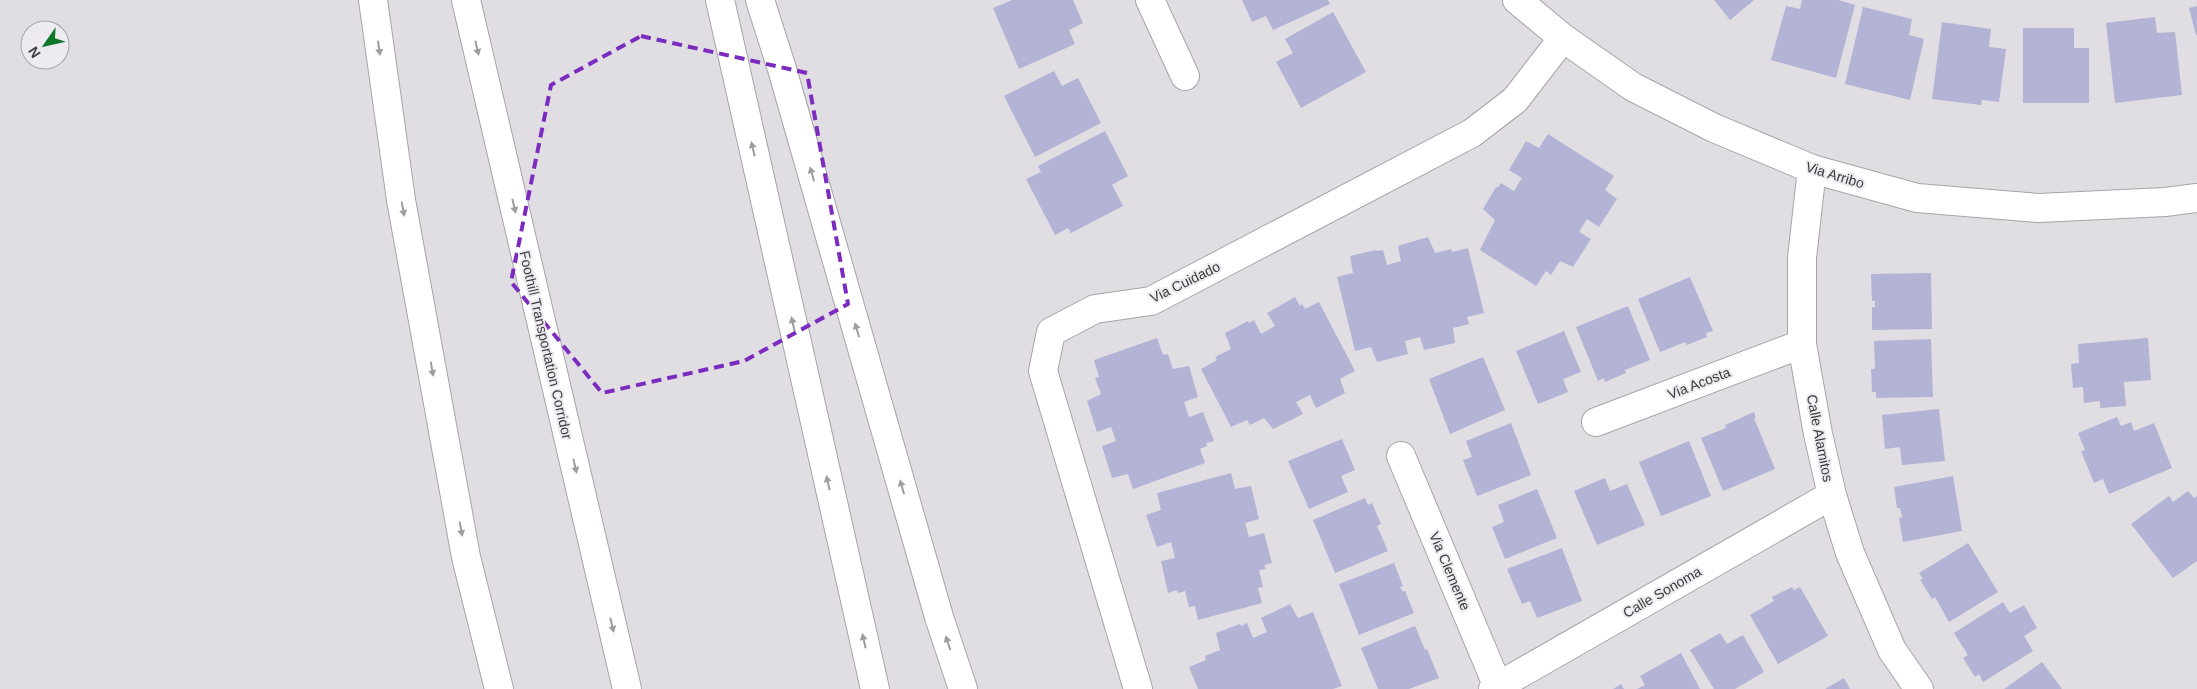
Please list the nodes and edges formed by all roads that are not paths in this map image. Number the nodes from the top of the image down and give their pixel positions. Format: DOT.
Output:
graph roads {
  1 [pos="372,0"];
  2 [pos="466,0"];
  3 [pos="720,0"];
  4 [pos="760,0"];
  5 [pos="1150,0"];
  6 [pos="1517,0"];
  7 [pos="1563,38"];
  8 [pos="1186,76"];
  9 [pos="1812,169"];
  10 [pos="2197,198"];
  11 [pos="1802,344"];
  12 [pos="1596,422"];
  13 [pos="1401,456"];
  14 [pos="1832,495"];
  15 [pos="1496,688"];
  16 [pos="500,689"];
  17 [pos="627,689"];
  18 [pos="875,689"];
  19 [pos="963,689"];
  20 [pos="1138,689"];
  21 [pos="1919,689"];
  1 -- 16 [label="main road, one-way"];
  2 -- 17 [label="main road, Foothill Transportation Corridor, one-way"];
  18 -- 3 [label="main road, one-way"];
  19 -- 4 [label="main road, one-way"];
  5 -- 8 [label="main road"];
  6 -- 7 [label="main road, Via Arribo"];
  7 -- 9 [label="main road, Via Arribo"];
  7 -- 20 [label="main road, Via Cuidado"];
  9 -- 10 [label="main road, Via Arribo"];
  9 -- 11 [label="main road, Calle Alamitos"];
  11 -- 12 [label="main road, Via Acosta"];
  11 -- 14 [label="main road, Calle Alamitos"];
  13 -- 15 [label="main road, Via Clemente"];
  14 -- 15 [label="main road, Calle Sonoma"];
  14 -- 21 [label="main road, Calle Alamitos"];
}
